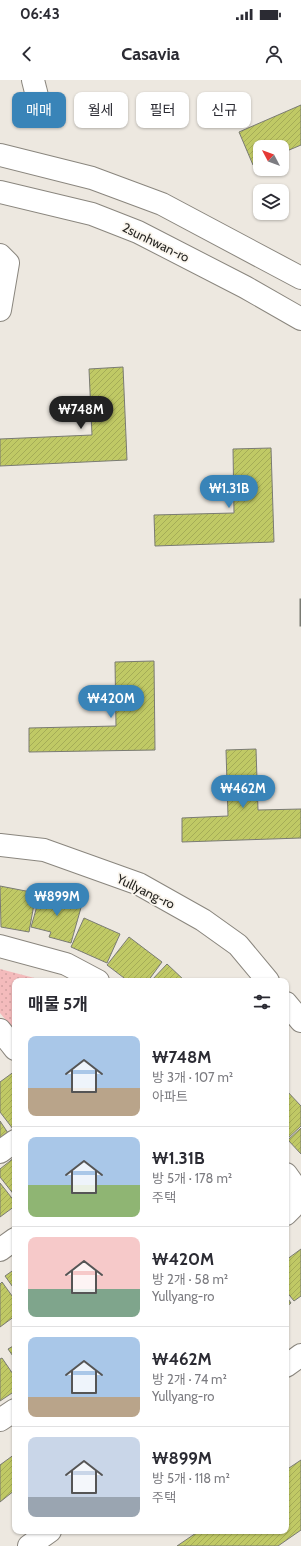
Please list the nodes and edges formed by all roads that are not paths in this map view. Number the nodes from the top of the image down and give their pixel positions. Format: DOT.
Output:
graph roads {
  1 [pos="0,155"];
  2 [pos="0,192"];
  3 [pos="0,255"];
  4 [pos="301,278"];
  5 [pos="0,310"];
  6 [pos="301,320"];
  7 [pos="0,845"];
  8 [pos="0,946"];
  9 [pos="92,978"];
  10 [pos="265,978"];
  11 [pos="289,1007"];
  12 [pos="301,1021"];
  13 [pos="0,1030"];
  14 [pos="10,1051"];
  15 [pos="12,1143"];
  16 [pos="0,1152"];
  17 [pos="289,1178"];
  18 [pos="289,1211"];
  19 [pos="12,1241"];
  20 [pos="0,1250"];
  21 [pos="301,1355"];
  22 [pos="289,1364"];
  23 [pos="12,1412"];
  24 [pos="0,1420"];
  25 [pos="46,1534"];
  26 [pos="29,1546"];
  1 -- 4 [label="street"];
  2 -- 6 [label="street, 2sunhwan-ro"];
  3 -- 5 [label="street"];
  7 -- 10 [label="street, Yullyang-ro"];
  8 -- 9 [label="street"];
  11 -- 12 [label="street"];
  13 -- 14 [label="street"];
  15 -- 16 [label="street"];
  17 -- 18 [label="street"];
  19 -- 20 [label="street"];
  21 -- 22 [label="street"];
  23 -- 24 [label="street"];
  25 -- 26 [label="street"];
}
